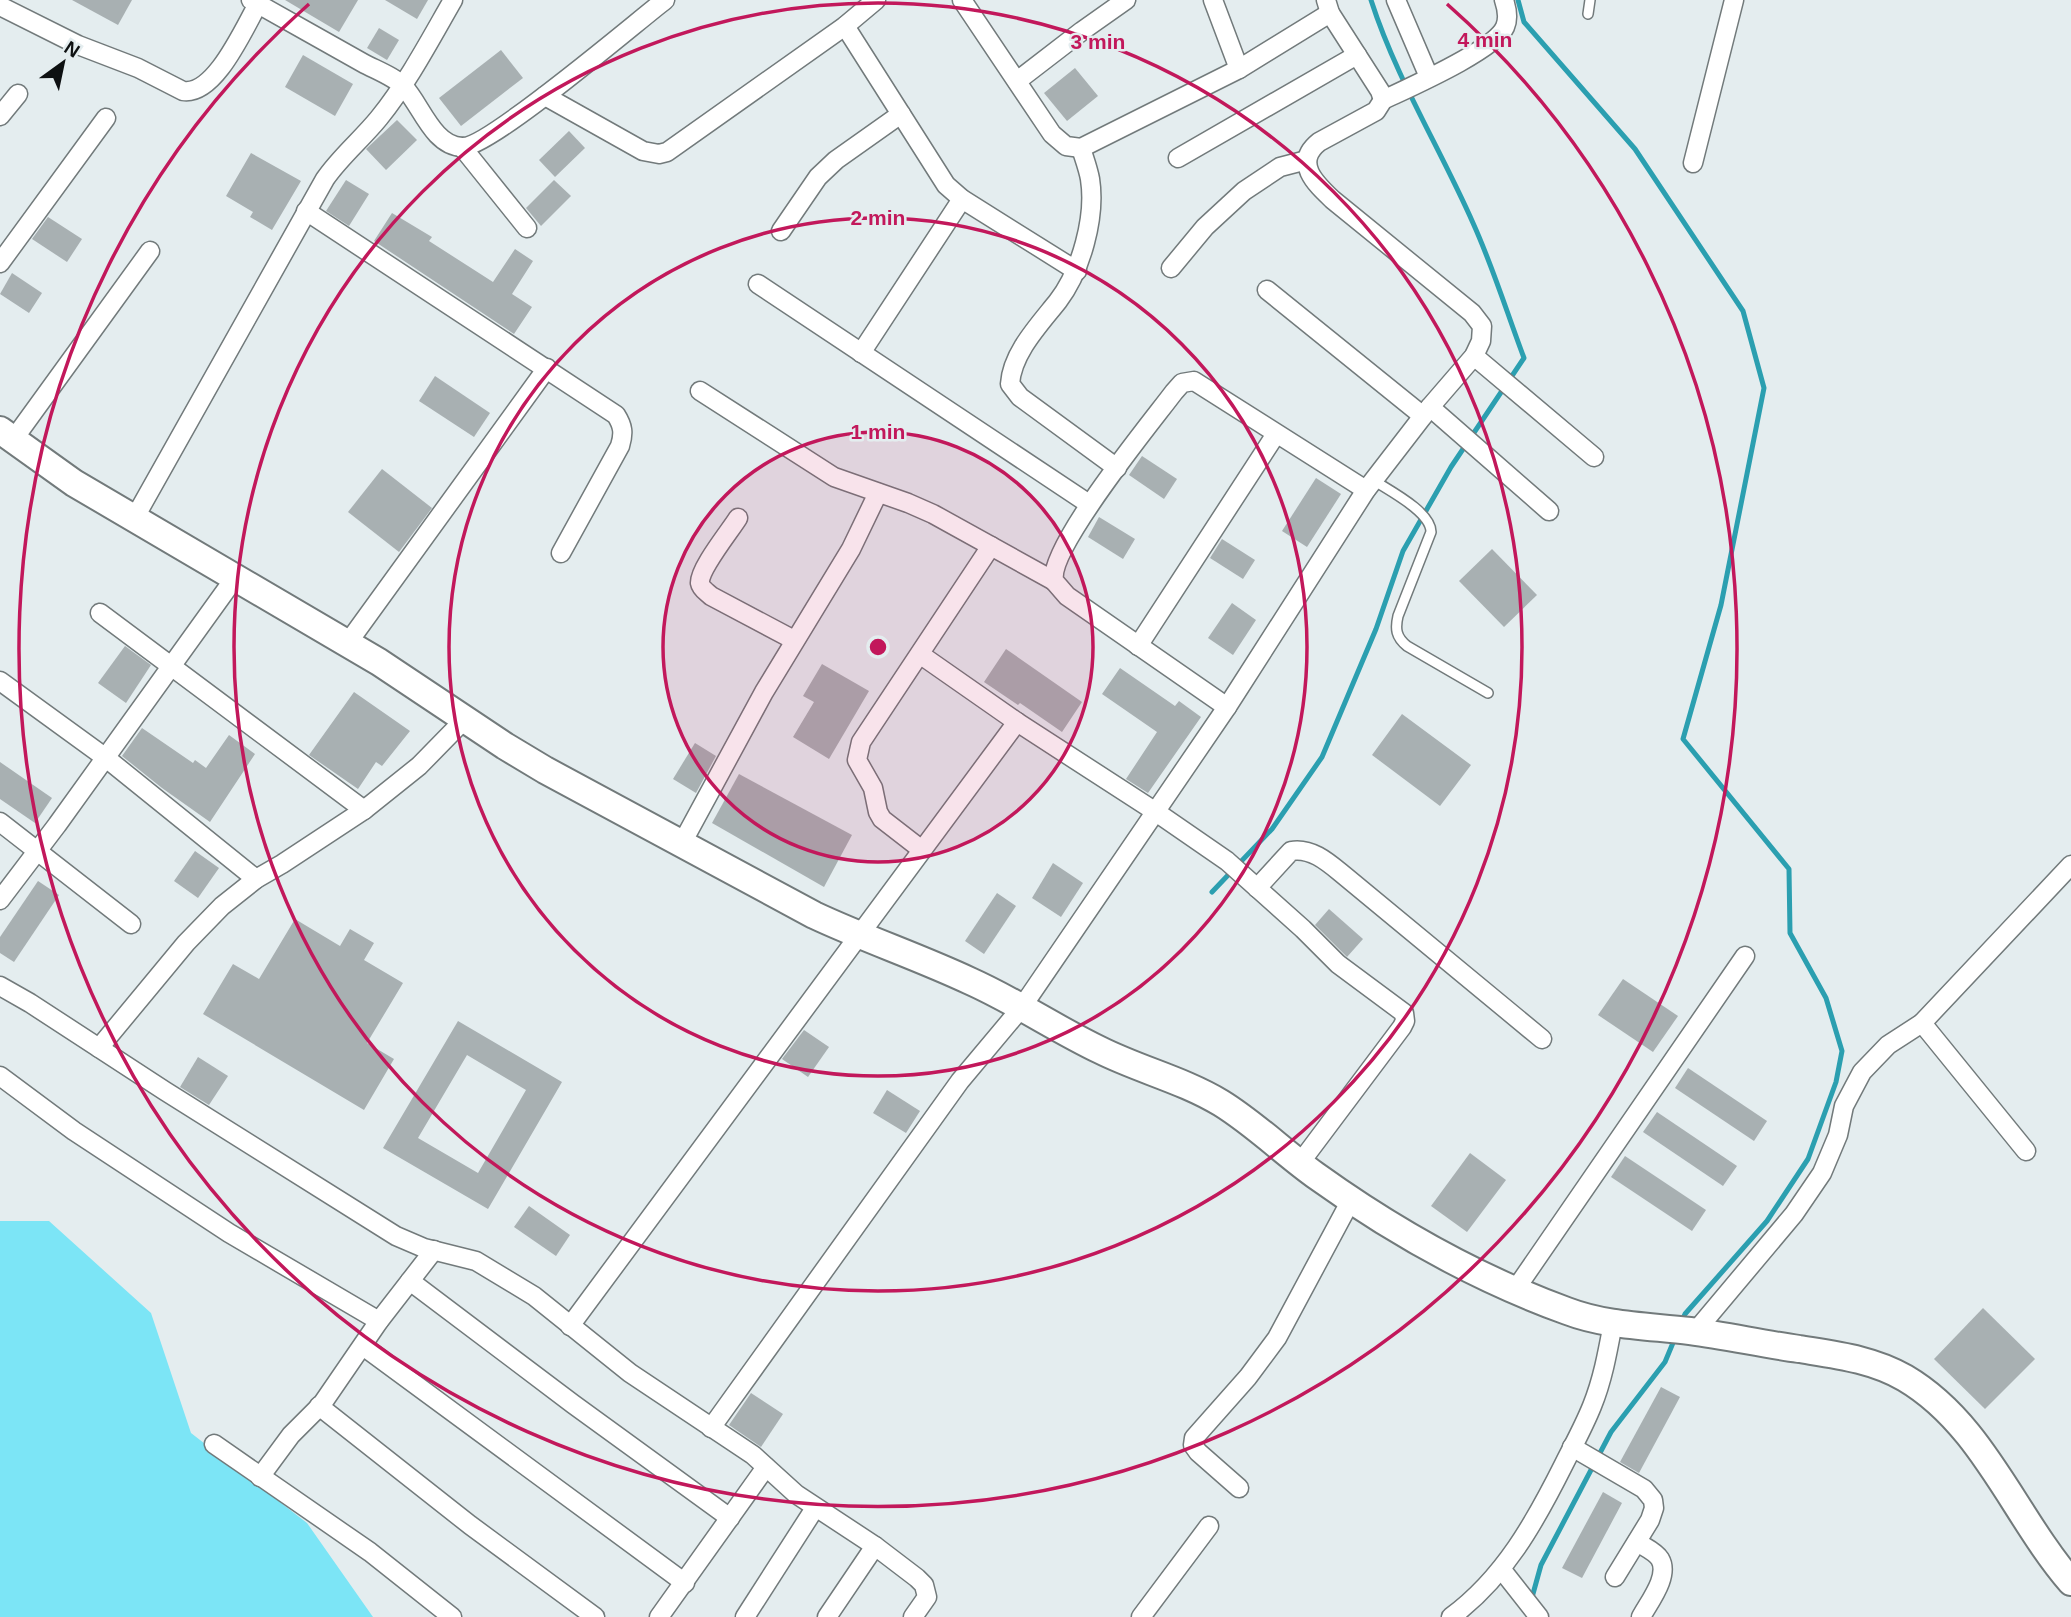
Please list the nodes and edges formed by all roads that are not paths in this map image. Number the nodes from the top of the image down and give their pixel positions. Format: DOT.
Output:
graph roads {
  1 [pos="453,0"];
  2 [pos="665,0"];
  3 [pos="876,0"];
  4 [pos="962,0"];
  5 [pos="1126,0"];
  6 [pos="1213,0"];
  7 [pos="1396,0"];
  8 [pos="1504,0"];
  9 [pos="1590,0"];
  10 [pos="1734,0"];
  11 [pos="254,2"];
  12 [pos="0,6"];
  13 [pos="1328,6"];
  14 [pos="1588,14"];
  15 [pos="845,26"];
  16 [pos="1357,55"];
  17 [pos="1239,69"];
  18 [pos="1425,79"];
  19 [pos="1017,81"];
  20 [pos="403,86"];
  21 [pos="18,94"];
  22 [pos="545,96"];
  23 [pos="1383,100"];
  24 [pos="901,114"];
  25 [pos="0,116"];
  26 [pos="106,118"];
  27 [pos="462,147"];
  28 [pos="1081,148"];
  29 [pos="1178,158"];
  30 [pos="1307,160"];
  31 [pos="1693,163"];
  32 [pos="962,199"];
  33 [pos="306,211"];
  34 [pos="527,229"];
  35 [pos="781,231"];
  36 [pos="150,251"];
  37 [pos="0,263"];
  38 [pos="1171,268"];
  39 [pos="1077,271"];
  40 [pos="758,284"];
  41 [pos="1267,290"];
  42 [pos="861,353"];
  43 [pos="1474,356"];
  44 [pos="547,368"];
  45 [pos="700,391"];
  46 [pos="1427,412"];
  47 [pos="1276,434"];
  48 [pos="6,435"];
  49 [pos="1594,457"];
  50 [pos="1117,468"];
  51 [pos="1369,485"];
  52 [pos="878,493"];
  53 [pos="1089,504"];
  54 [pos="1549,510"];
  55 [pos="738,518"];
  56 [pos="134,519"];
  57 [pos="991,546"];
  58 [pos="561,553"];
  59 [pos="233,579"];
  60 [pos="1054,581"];
  61 [pos="100,613"];
  62 [pos="794,640"];
  63 [pos="347,644"];
  64 [pos="1138,646"];
  65 [pos="921,654"];
  66 [pos="171,666"];
  67 [pos="0,681"];
  68 [pos="1488,693"];
  69 [pos="1227,706"];
  70 [pos="465,719"];
  71 [pos="1017,722"];
  72 [pos="106,758"];
  73 [pos="364,810"];
  74 [pos="1156,812"];
  75 [pos="0,822"];
  76 [pos="681,845"];
  77 [pos="922,850"];
  78 [pos="37,853"];
  79 [pos="2071,865"];
  80 [pos="256,878"];
  81 [pos="1251,882"];
  82 [pos="0,901"];
  83 [pos="131,925"];
  84 [pos="858,936"];
  85 [pos="1745,956"];
  86 [pos="0,986"];
  87 [pos="1022,1007"];
  88 [pos="1922,1023"];
  89 [pos="1542,1039"];
  90 [pos="99,1048"];
  91 [pos="0,1076"];
  92 [pos="2026,1151"];
  93 [pos="1300,1163"];
  94 [pos="1351,1200"];
  95 [pos="434,1250"];
  96 [pos="410,1281"];
  97 [pos="1515,1290"];
  98 [pos="379,1321"];
  99 [pos="1613,1322"];
  100 [pos="570,1326"];
  101 [pos="1684,1330"];
  102 [pos="363,1346"];
  103 [pos="319,1406"];
  104 [pos="711,1428"];
  105 [pos="214,1444"];
  106 [pos="1572,1447"];
  107 [pos="765,1467"];
  108 [pos="260,1477"];
  109 [pos="1240,1488"];
  110 [pos="815,1508"];
  111 [pos="730,1518"];
  112 [pos="1209,1527"];
  113 [pos="1637,1542"];
  114 [pos="875,1546"];
  115 [pos="1502,1570"];
  116 [pos="1615,1577"];
  117 [pos="2071,1582"];
  118 [pos="685,1583"];
  119 [pos="1533,1609"];
  120 [pos="452,1617"];
  121 [pos="595,1617"];
  122 [pos="659,1617"];
  123 [pos="745,1617"];
  124 [pos="827,1617"];
  125 [pos="913,1617"];
  126 [pos="1141,1617"];
  127 [pos="1451,1617"];
  128 [pos="1641,1617"];
  1 -- 20 [label="street"];
  2 -- 22 [label="street"];
  3 -- 15 [label="street"];
  4 -- 19 [label="street"];
  5 -- 19 [label="street"];
  6 -- 17 [label="street"];
  7 -- 18 [label="street"];
  8 -- 18 [label="street"];
  9 -- 14 [label="lane"];
  10 -- 31 [label="street"];
  11 -- 12 [label="street"];
  11 -- 20 [label="street"];
  13 -- 16 [label="street"];
  13 -- 17 [label="street"];
  15 -- 22 [label="street"];
  15 -- 24 [label="street"];
  16 -- 23 [label="street"];
  16 -- 29 [label="street"];
  17 -- 28 [label="street"];
  18 -- 23 [label="street"];
  19 -- 28 [label="street"];
  20 -- 27 [label="street"];
  20 -- 33 [label="street"];
  21 -- 25 [label="street"];
  22 -- 27 [label="street"];
  23 -- 30 [label="street"];
  24 -- 32 [label="street"];
  24 -- 35 [label="street"];
  26 -- 37 [label="street"];
  27 -- 34 [label="street"];
  28 -- 39 [label="street"];
  30 -- 38 [label="street"];
  30 -- 43 [label="street"];
  32 -- 39 [label="street"];
  32 -- 42 [label="street"];
  33 -- 44 [label="street"];
  33 -- 56 [label="street"];
  36 -- 48 [label="street"];
  39 -- 50 [label="street"];
  40 -- 42 [label="street"];
  41 -- 46 [label="street"];
  42 -- 53 [label="street"];
  43 -- 46 [label="street"];
  43 -- 49 [label="street"];
  44 -- 58 [label="street"];
  44 -- 63 [label="street"];
  45 -- 52 [label="street"];
  46 -- 51 [label="street"];
  46 -- 54 [label="street"];
  47 -- 50 [label="street"];
  47 -- 51 [label="street"];
  47 -- 64 [label="street"];
  48 -- 56 [label="street"];
  50 -- 53 [label="street"];
  51 -- 68 [label="lane"];
  51 -- 69 [label="street"];
  52 -- 57 [label="street"];
  52 -- 62 [label="street"];
  53 -- 60 [label="street"];
  55 -- 62 [label="street"];
  56 -- 59 [label="street"];
  57 -- 60 [label="street"];
  57 -- 65 [label="street"];
  59 -- 63 [label="street"];
  59 -- 66 [label="street"];
  60 -- 64 [label="street"];
  61 -- 66 [label="street"];
  62 -- 76 [label="street"];
  63 -- 70 [label="street"];
  64 -- 69 [label="street"];
  65 -- 71 [label="street"];
  65 -- 77 [label="street"];
  66 -- 72 [label="street"];
  66 -- 73 [label="street"];
  67 -- 72 [label="street"];
  69 -- 74 [label="street"];
  70 -- 73 [label="street"];
  70 -- 76 [label="street"];
  71 -- 74 [label="street"];
  71 -- 77 [label="street"];
  72 -- 78 [label="street"];
  72 -- 80 [label="street"];
  73 -- 80 [label="street"];
  74 -- 81 [label="street"];
  74 -- 87 [label="street"];
  75 -- 78 [label="street"];
  76 -- 84 [label="street"];
  77 -- 84 [label="street"];
  78 -- 82 [label="street"];
  78 -- 83 [label="street"];
  79 -- 88 [label="street"];
  80 -- 90 [label="street"];
  81 -- 89 [label="street"];
  81 -- 93 [label="street"];
  84 -- 87 [label="street"];
  84 -- 100 [label="street"];
  85 -- 97 [label="street"];
  86 -- 90 [label="street"];
  87 -- 93 [label="street"];
  87 -- 104 [label="street"];
  88 -- 92 [label="street"];
  88 -- 101 [label="street"];
  90 -- 95 [label="street"];
  91 -- 98 [label="street"];
  93 -- 94 [label="street"];
  94 -- 97 [label="street"];
  94 -- 109 [label="street"];
  95 -- 96 [label="street"];
  95 -- 100 [label="street"];
  96 -- 98 [label="street"];
  96 -- 111 [label="street"];
  97 -- 99 [label="street"];
  98 -- 102 [label="street"];
  99 -- 101 [label="street"];
  99 -- 106 [label="street"];
  100 -- 104 [label="street"];
  101 -- 117 [label="street"];
  102 -- 103 [label="street"];
  102 -- 118 [label="street"];
  103 -- 108 [label="street"];
  103 -- 121 [label="street"];
  104 -- 107 [label="street"];
  105 -- 108 [label="street"];
  106 -- 113 [label="street"];
  106 -- 115 [label="street"];
  107 -- 110 [label="street"];
  107 -- 111 [label="street"];
  108 -- 120 [label="street"];
  110 -- 114 [label="street"];
  110 -- 123 [label="street"];
  111 -- 118 [label="street"];
  112 -- 126 [label="street"];
  113 -- 116 [label="street"];
  113 -- 128 [label="street"];
  114 -- 124 [label="street"];
  114 -- 125 [label="street"];
  115 -- 119 [label="street"];
  115 -- 127 [label="street"];
  118 -- 122 [label="street"];
}
